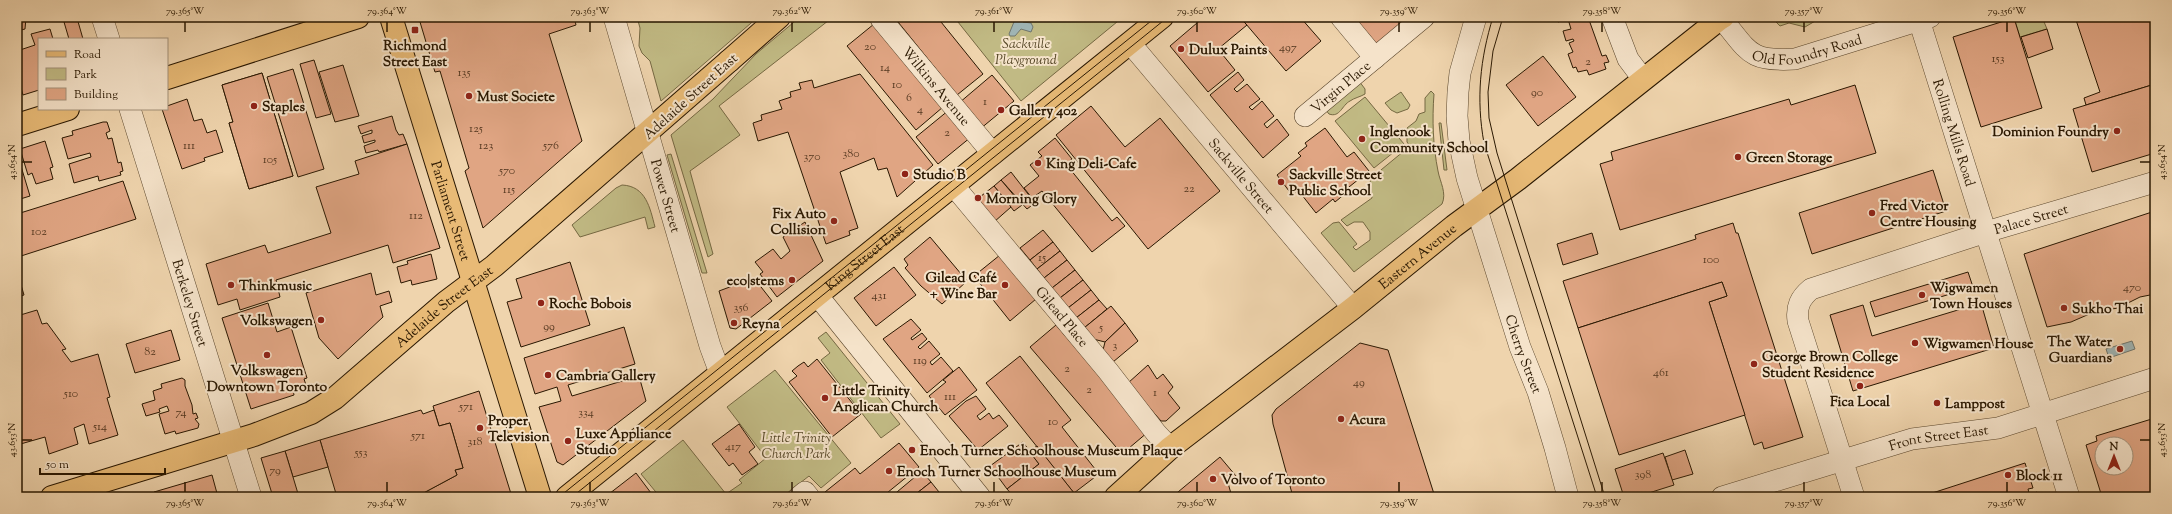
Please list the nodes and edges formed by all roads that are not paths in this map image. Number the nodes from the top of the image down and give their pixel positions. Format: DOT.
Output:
graph roads {
  1 [pos="102,17"];
  2 [pos="358,17"];
  3 [pos="391,17"];
  4 [pos="614,17"];
  5 [pos="779,17"];
  6 [pos="1162,17"];
  7 [pos="1341,17"];
  8 [pos="1424,17"];
  9 [pos="1476,17"];
  10 [pos="1612,17"];
  11 [pos="1722,17"];
  12 [pos="881,18"];
  13 [pos="1924,19"];
  14 [pos="109,38"];
  15 [pos="1130,43"];
  16 [pos="1375,58"];
  17 [pos="168,78"];
  18 [pos="1643,79"];
  19 [pos="65,110"];
  20 [pos="130,110"];
  21 [pos="1304,116"];
  22 [pos="17,125"];
  23 [pos="647,134"];
  24 [pos="993,154"];
  25 [pos="2155,182"];
  26 [pos="953,185"];
  27 [pos="1477,210"];
  28 [pos="1986,232"];
  29 [pos="473,283"];
  30 [pos="818,295"];
  31 [pos="1353,308"];
  32 [pos="720,373"];
  33 [pos="2155,378"];
  34 [pos="2043,414"];
  35 [pos="234,442"];
  36 [pos="1170,448"];
  37 [pos="1843,460"];
  38 [pos="52,497"];
  39 [pos="251,497"];
  40 [pos="540,497"];
  41 [pos="567,497"];
  42 [pos="980,497"];
  43 [pos="1116,497"];
  44 [pos="1568,497"];
  45 [pos="1722,497"];
  46 [pos="1854,497"];
  47 [pos="2069,497"];
  1 -- 14 [label="street"];
  2 -- 17 [label="main road"];
  3 -- 29 [label="main road, Parliament Street"];
  4 -- 23 [label="street, Power Street"];
  5 -- 23 [label="main road, Adelaide Street East"];
  6 -- 15 [label="main road, King Street East"];
  7 -- 16 [label="street, Virgin Place"];
  8 -- 16 [label="street, Virgin Place"];
  9 -- 27 [label="street, Cherry Street"];
  10 -- 18 [label="street"];
  11 -- 13 [label="street, Old Foundry Road"];
  11 -- 18 [label="main road, Eastern Avenue"];
  12 -- 24 [label="street, Wilkins Avenue"];
  13 -- 28 [label="street, Rolling Mills Road"];
  15 -- 24 [label="main road, King Street East"];
  15 -- 31 [label="street, Sackville Street"];
  16 -- 21 [label="street, Virgin Place"];
  18 -- 27 [label="main road, Eastern Avenue"];
  19 -- 22 [label="main road"];
  20 -- 35 [label="street, Berkeley Street"];
  23 -- 29 [label="main road, Adelaide Street East"];
  23 -- 32 [label="street, Power Street"];
  24 -- 26 [label="main road, King Street East"];
  25 -- 28 [label="street, Palace Street"];
  26 -- 30 [label="main road, King Street East"];
  26 -- 36 [label="street, Gilead Place"];
  27 -- 31 [label="main road, Eastern Avenue"];
  27 -- 44 [label="street, Cherry Street"];
  28 -- 34 [label="street, Rolling Mills Road"];
  28 -- 37 [label="street, Palace Street"];
  29 -- 35 [label="main road, Adelaide Street East"];
  29 -- 40 [label="main road, Parliament Street"];
  30 -- 32 [label="main road, King Street East"];
  30 -- 42 [label="street"];
  31 -- 36 [label="main road, Eastern Avenue"];
  32 -- 41 [label="main road, King Street East"];
  33 -- 34 [label="street, Front Street East"];
  34 -- 37 [label="street, Front Street East"];
  34 -- 47 [label="street, Rolling Mills Road"];
  35 -- 38 [label="main road, Adelaide Street East"];
  35 -- 39 [label="street, Berkeley Street"];
  36 -- 43 [label="main road, Eastern Avenue"];
  37 -- 45 [label="street, Front Street East"];
  37 -- 46 [label="street"];
}
